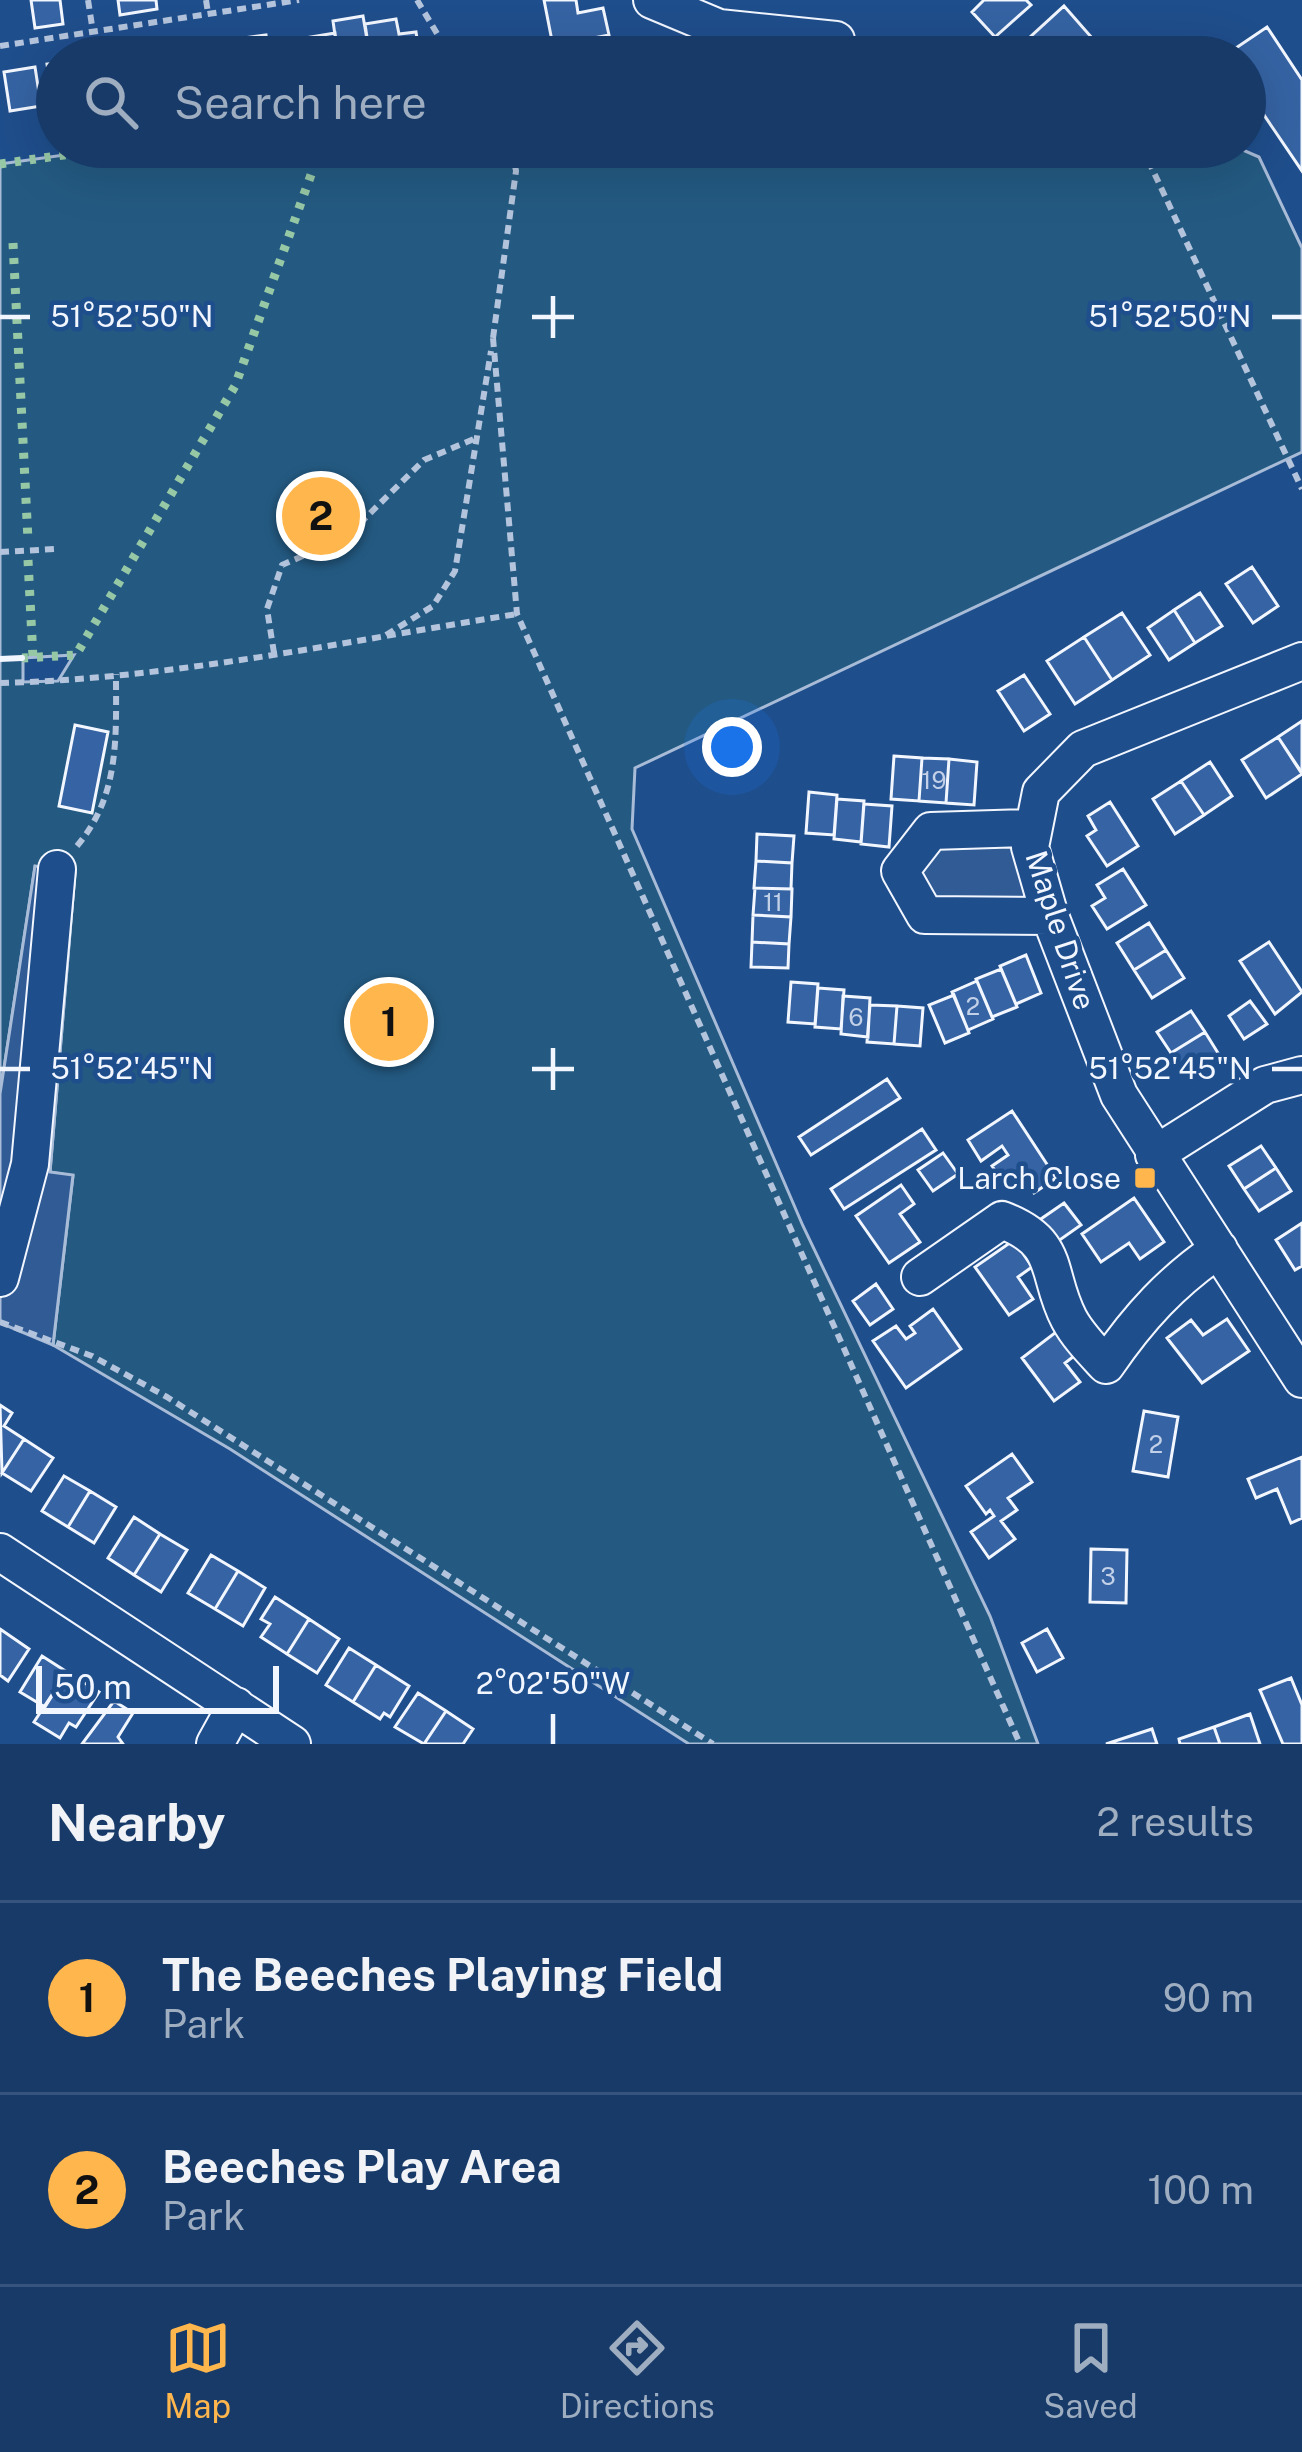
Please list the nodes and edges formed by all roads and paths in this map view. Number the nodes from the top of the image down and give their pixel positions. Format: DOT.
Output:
graph roads {
  1 [pos="88,0"];
  2 [pos="206,0"];
  3 [pos="299,0"];
  4 [pos="418,0"];
  5 [pos="652,0"];
  6 [pos="208,13"];
  7 [pos="93,32"];
  8 [pos="66,36"];
  9 [pos="439,36"];
  10 [pos="797,36"];
  11 [pos="36,41"];
  12 [pos="0,46"];
  13 [pos="516,168"];
  14 [pos="1152,168"];
  15 [pos="493,338"];
  16 [pos="476,438"];
  17 [pos="1302,489"];
  18 [pos="56,549"];
  19 [pos="0,552"];
  20 [pos="517,614"];
  21 [pos="386,635"];
  22 [pos="274,653"];
  23 [pos="1302,661"];
  24 [pos="116,674"];
  25 [pos="0,683"];
  26 [pos="1030,828"];
  27 [pos="57,869"];
  28 [pos="1050,916"];
  29 [pos="1302,1075"];
  30 [pos="1154,1155"];
  31 [pos="1219,1249"];
  32 [pos="920,1277"];
  33 [pos="0,1278"];
  34 [pos="0,1322"];
  35 [pos="1302,1379"];
  36 [pos="0,1552"];
  37 [pos="236,1706"];
  38 [pos="215,1744"];
  39 [pos="292,1744"];
  40 [pos="712,1744"];
  41 [pos="1020,1744"];
  1 -- 7 [label="path"];
  2 -- 6 [label="path"];
  3 -- 6 [label="path"];
  4 -- 9 [label="path"];
  5 -- 10 [label="street"];
  6 -- 7 [label="path"];
  7 -- 8 [label="path"];
  11 -- 12 [label="path"];
  13 -- 15 [label="path"];
  14 -- 17 [label="path"];
  15 -- 16 [label="path"];
  15 -- 20 [label="path"];
  16 -- 21 [label="path"];
  16 -- 22 [label="path"];
  18 -- 19 [label="path"];
  20 -- 21 [label="path"];
  20 -- 41 [label="path"];
  21 -- 22 [label="path"];
  22 -- 24 [label="path"];
  23 -- 26 [label="street, Maple Drive"];
  24 -- 25 [label="path"];
  24 -- 27 [label="path"];
  26 -- 28 [label="street, Maple Drive"];
  26 -- 28 [label="street"];
  27 -- 33 [label="street"];
  28 -- 30 [label="street, Maple Drive"];
  29 -- 30 [label="street"];
  30 -- 31 [label="street, Maple Drive"];
  31 -- 32 [label="street"];
  31 -- 35 [label="street, Maple Drive"];
  34 -- 40 [label="path"];
  36 -- 37 [label="street"];
  37 -- 38 [label="street"];
  37 -- 39 [label="street"];
}
